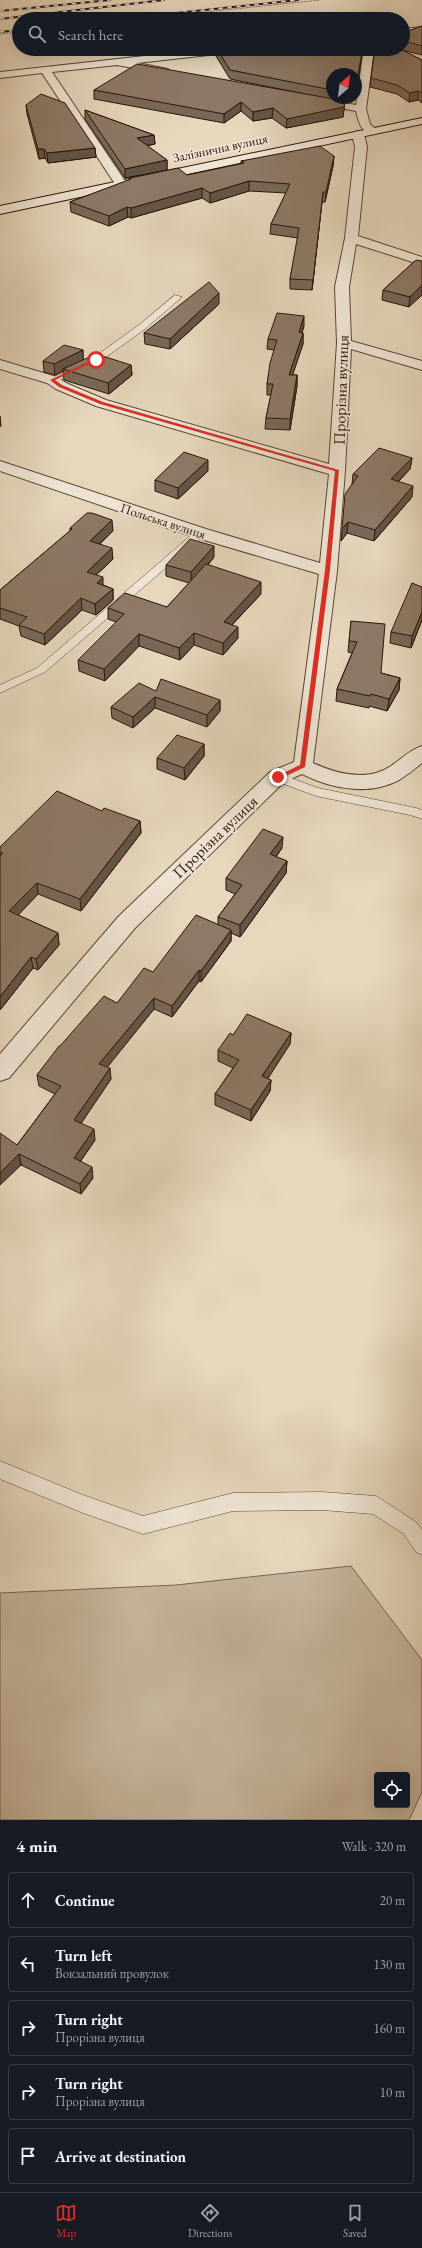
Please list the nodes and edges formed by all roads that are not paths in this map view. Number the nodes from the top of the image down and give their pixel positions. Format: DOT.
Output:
graph roads {
  1 [pos="422,30"];
  2 [pos="410,31"];
  3 [pos="178,56"];
  4 [pos="368,56"];
  5 [pos="120,63"];
  6 [pos="45,70"];
  7 [pos="174,73"];
  8 [pos="0,75"];
  9 [pos="307,98"];
  10 [pos="361,109"];
  11 [pos="422,121"];
  12 [pos="365,132"];
  13 [pos="121,184"];
  14 [pos="0,210"];
  15 [pos="351,238"];
  16 [pos="422,261"];
  17 [pos="178,297"];
  18 [pos="344,343"];
  19 [pos="0,364"];
  20 [pos="422,366"];
  21 [pos="52,380"];
  22 [pos="0,466"];
  23 [pos="337,470"];
  24 [pos="200,533"];
  25 [pos="328,570"];
  26 [pos="0,689"];
  27 [pos="422,753"];
  28 [pos="302,766"];
  29 [pos="278,777"];
  30 [pos="422,815"];
  31 [pos="0,1071"];
  32 [pos="0,1470"];
  33 [pos="422,1546"];
  1 -- 2 [label="street"];
  3 -- 5 [label="street"];
  4 -- 10 [label="street"];
  5 -- 6 [label="street"];
  5 -- 7 [label="street"];
  6 -- 8 [label="street"];
  6 -- 13 [label="street"];
  9 -- 10 [label="street"];
  10 -- 12 [label="street"];
  11 -- 12 [label="street, Залізнична вулиця"];
  12 -- 13 [label="street, Залізнична вулиця"];
  12 -- 15 [label="street, Прорізна вулиця"];
  13 -- 14 [label="street, Залізнична вулиця"];
  15 -- 16 [label="street"];
  15 -- 18 [label="street, Прорізна вулиця"];
  17 -- 21 [label="lane"];
  18 -- 20 [label="street"];
  18 -- 23 [label="street, Прорізна вулиця"];
  19 -- 21 [label="street"];
  21 -- 23 [label="street"];
  22 -- 24 [label="street, Польська вулиця"];
  23 -- 25 [label="street, Прорізна вулиця"];
  24 -- 25 [label="street, Польська вулиця"];
  24 -- 26 [label="lane"];
  25 -- 28 [label="street, Прорізна вулиця"];
  27 -- 28 [label="street"];
  28 -- 29 [label="street, Прорізна вулиця"];
  29 -- 30 [label="lane"];
  29 -- 31 [label="street, Прорізна вулиця"];
  32 -- 33 [label="lane"];
}
